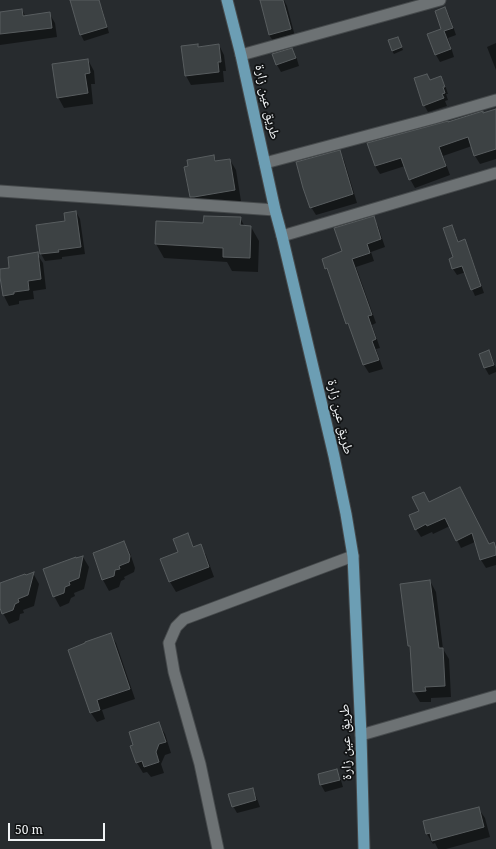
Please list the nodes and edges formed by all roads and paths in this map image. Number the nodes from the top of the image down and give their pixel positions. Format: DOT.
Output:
graph roads {
  1 [pos="227,0"];
  2 [pos="440,0"];
  3 [pos="241,55"];
  4 [pos="496,100"];
  5 [pos="265,164"];
  6 [pos="496,173"];
  7 [pos="0,191"];
  8 [pos="275,210"];
  9 [pos="282,236"];
  10 [pos="352,556"];
  11 [pos="496,696"];
  12 [pos="361,735"];
  13 [pos="218,849"];
  14 [pos="364,849"];
  1 -- 3 [label="main road, طريق عين زارة"];
  2 -- 3 [label="street"];
  3 -- 5 [label="main road, طريق عين زارة"];
  4 -- 5 [label="street"];
  5 -- 8 [label="main road, طريق عين زارة"];
  6 -- 9 [label="street"];
  7 -- 8 [label="street"];
  8 -- 9 [label="main road, طريق عين زارة"];
  9 -- 10 [label="main road, طريق عين زارة"];
  10 -- 12 [label="main road, طريق عين زارة"];
  10 -- 13 [label="street"];
  11 -- 12 [label="street"];
  12 -- 14 [label="main road, طريق عين زارة"];
}
